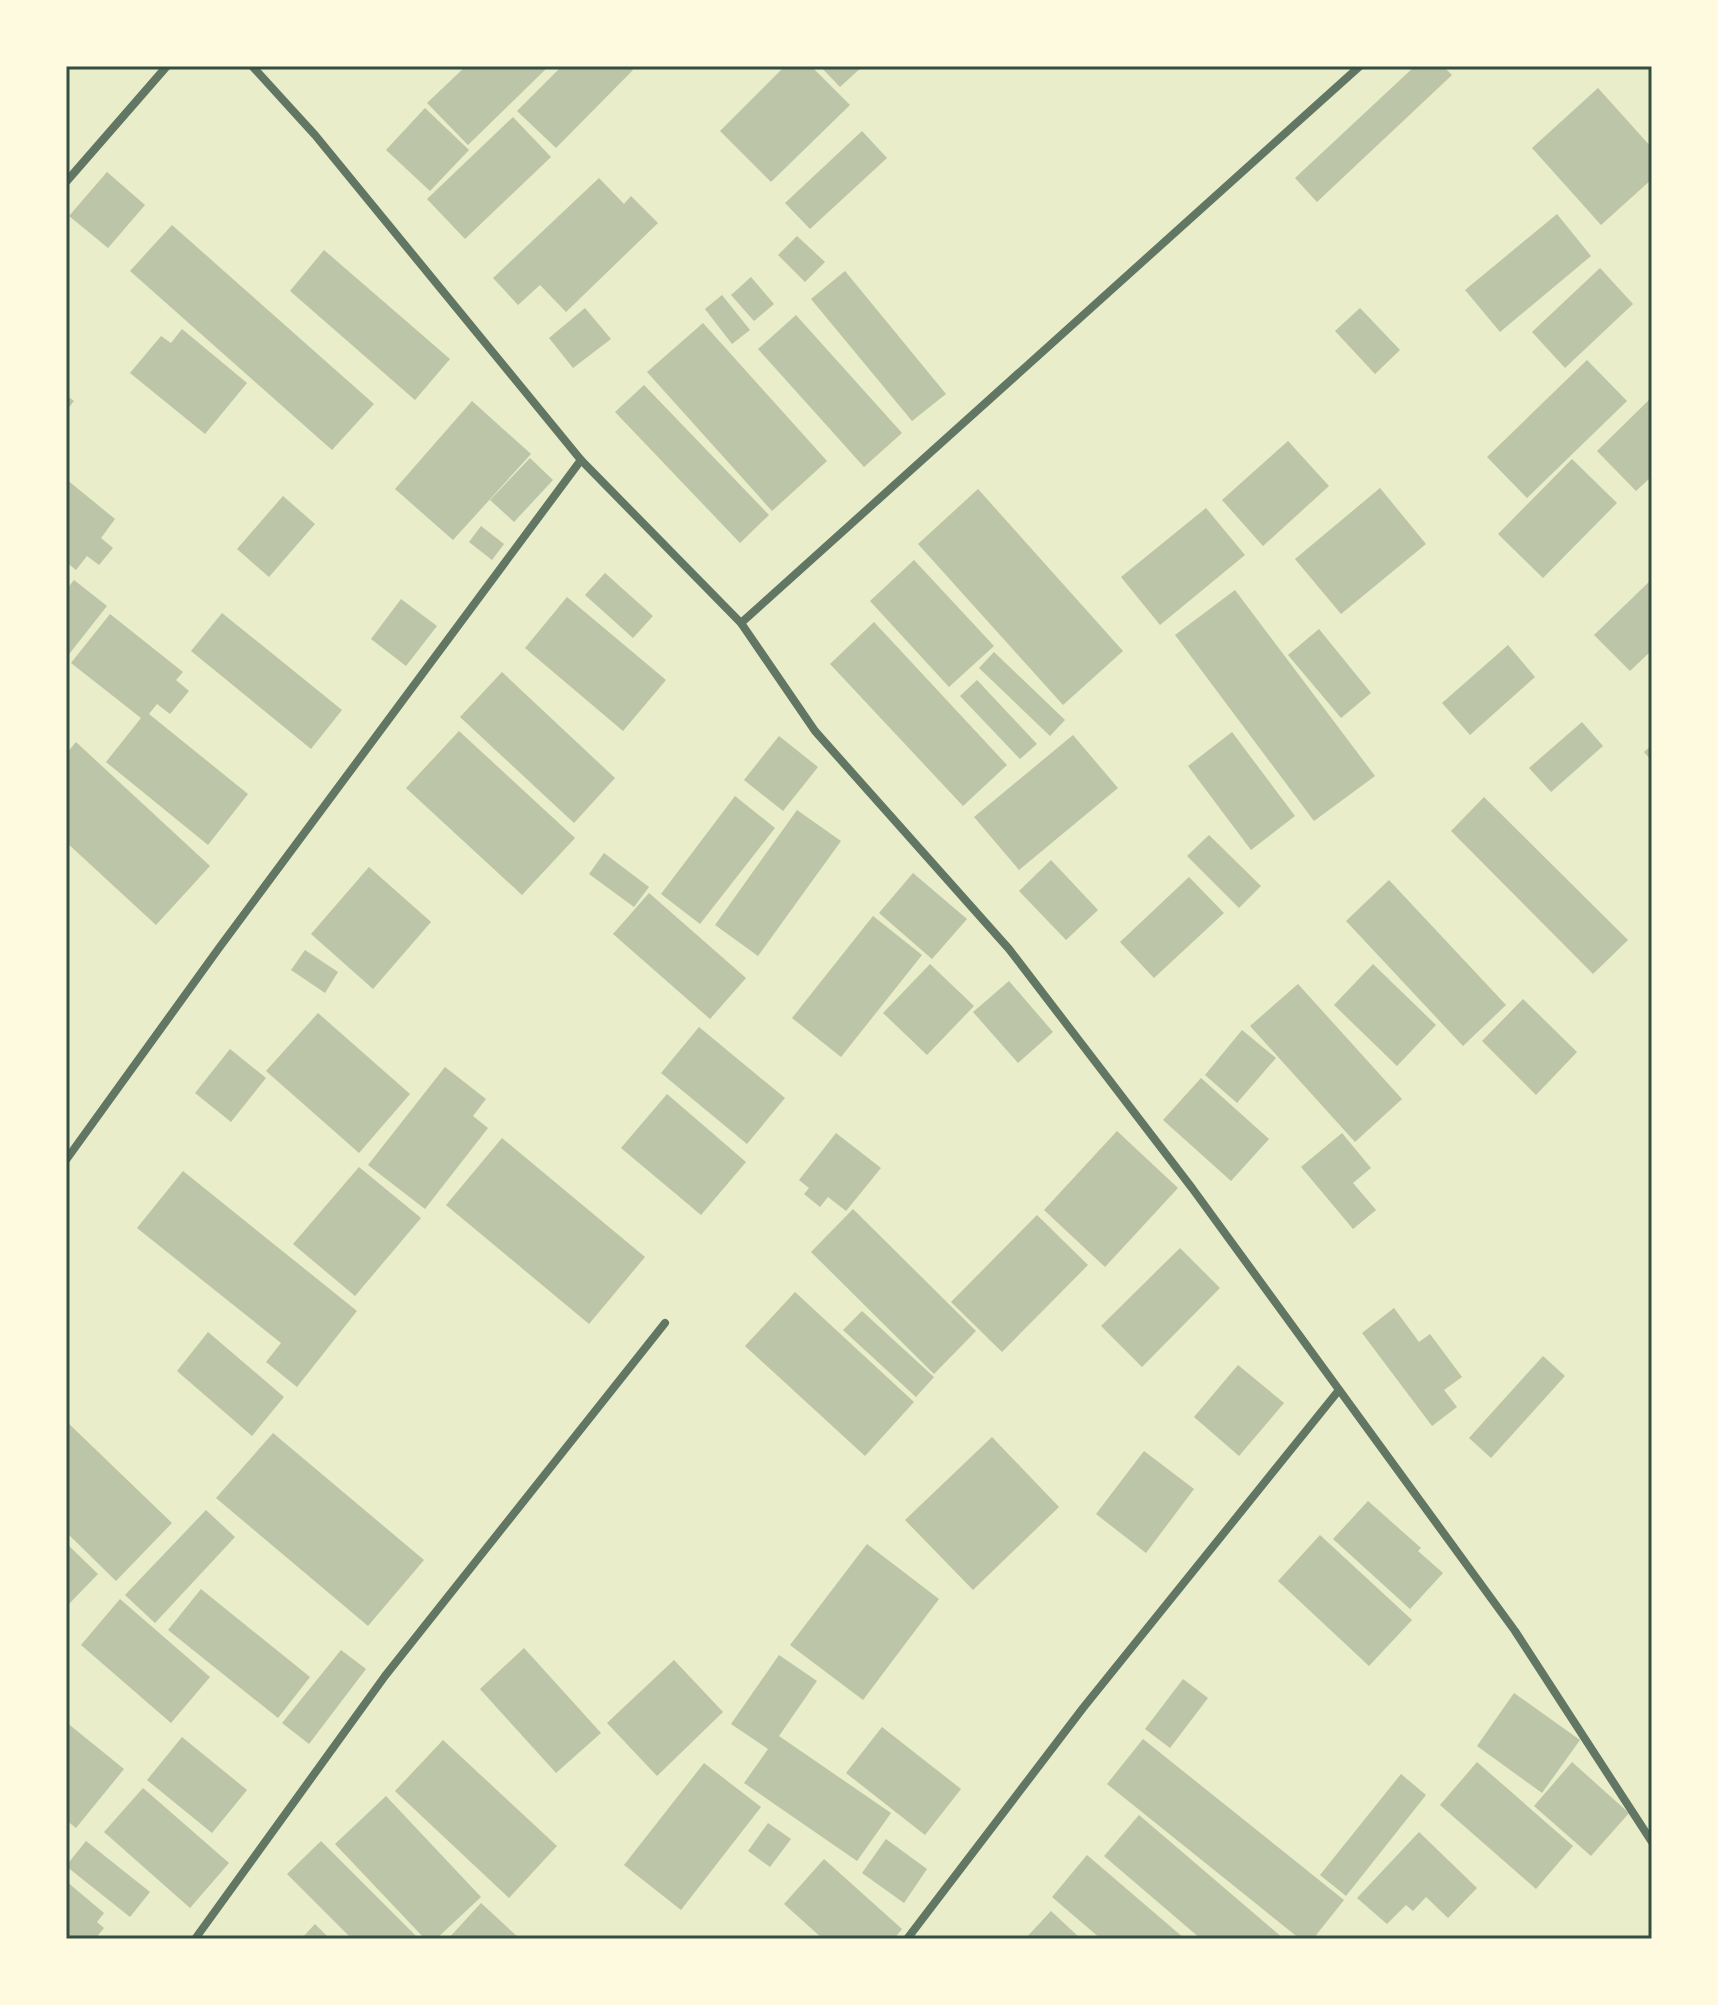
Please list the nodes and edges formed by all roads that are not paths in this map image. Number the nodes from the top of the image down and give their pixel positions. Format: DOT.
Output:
graph roads {
  1 [pos="167,66"];
  2 [pos="252,66"];
  3 [pos="1360,66"];
  4 [pos="66,182"];
  5 [pos="581,460"];
  6 [pos="741,623"];
  7 [pos="66,1160"];
  8 [pos="665,1323"];
  9 [pos="1339,1390"];
  10 [pos="1652,1842"];
  11 [pos="195,1939"];
  12 [pos="907,1939"];
  1 -- 4 [label="street"];
  2 -- 5 [label="street"];
  3 -- 6 [label="street"];
  5 -- 6 [label="street"];
  5 -- 7 [label="street"];
  6 -- 9 [label="street"];
  8 -- 11 [label="street"];
  9 -- 10 [label="street"];
  9 -- 12 [label="street"];
}
